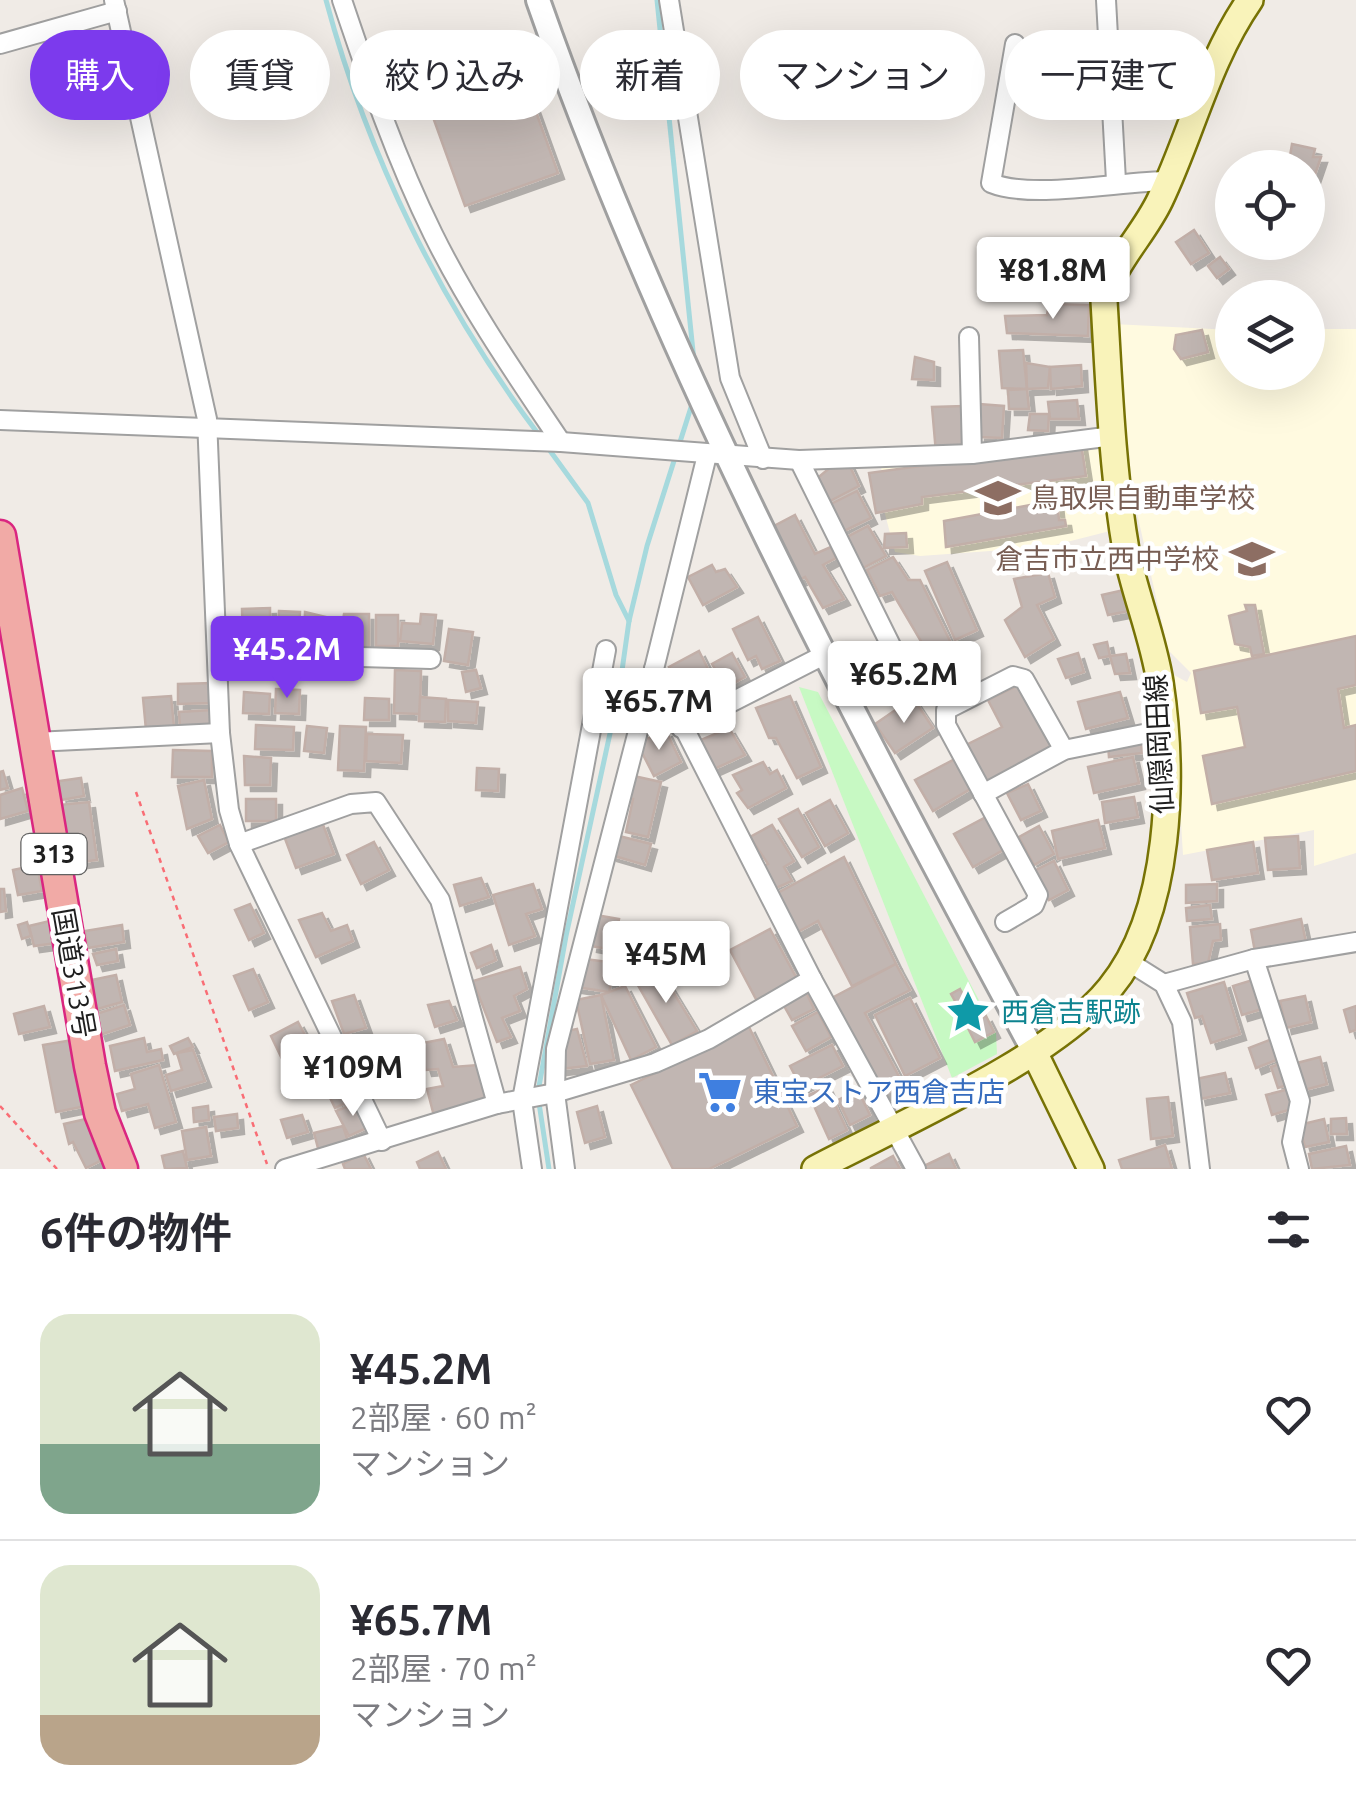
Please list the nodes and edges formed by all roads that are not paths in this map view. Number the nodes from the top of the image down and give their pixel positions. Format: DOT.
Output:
graph roads {
  1 [pos="342,0"];
  2 [pos="538,0"];
  3 [pos="668,0"];
  4 [pos="1106,0"];
  5 [pos="1250,0"];
  6 [pos="115,5"];
  7 [pos="1107,30"];
  8 [pos="0,44"];
  9 [pos="1215,58"];
  10 [pos="1005,105"];
  11 [pos="1112,120"];
  12 [pos="1191,120"];
  13 [pos="1116,181"];
  14 [pos="1168,181"];
  15 [pos="969,337"];
  16 [pos="0,420"];
  17 [pos="206,430"];
  18 [pos="1113,436"];
  19 [pos="556,442"];
  20 [pos="972,454"];
  21 [pos="707,455"];
  22 [pos="762,458"];
  23 [pos="799,460"];
  24 [pos="0,536"];
  25 [pos="606,650"];
  26 [pos="217,653"];
  27 [pos="822,656"];
  28 [pos="431,659"];
  29 [pos="654,669"];
  30 [pos="908,678"];
  31 [pos="680,728"];
  32 [pos="1164,730"];
  33 [pos="220,733"];
  34 [pos="35,742"];
  35 [pos="1064,750"];
  36 [pos="984,794"];
  37 [pos="239,844"];
  38 [pos="1005,922"];
  39 [pos="1356,942"];
  40 [pos="1254,960"];
  41 [pos="1129,962"];
  42 [pos="812,978"];
  43 [pos="1164,984"];
  44 [pos="1034,1052"];
  45 [pos="554,1093"];
  46 [pos="522,1100"];
  47 [pos="497,1104"];
  48 [pos="892,1128"];
  49 [pos="382,1141"];
  50 [pos="122,1169"];
  51 [pos="284,1169"];
  52 [pos="532,1169"];
  53 [pos="565,1169"];
  54 [pos="815,1169"];
  55 [pos="916,1169"];
  56 [pos="1091,1169"];
  57 [pos="1200,1169"];
  58 [pos="1299,1169"];
  1 -- 19 [label="street"];
  2 -- 21 [label="street"];
  3 -- 22 [label="street"];
  4 -- 7 [label="street"];
  5 -- 9 [label="main road, 仙隠岡田線"];
  6 -- 8 [label="street"];
  6 -- 17 [label="street"];
  10 -- 13 [label="street"];
  11 -- 13 [label="street"];
  12 -- 14 [label="main road, 仙隠岡田線"];
  13 -- 14 [label="street"];
  14 -- 18 [label="main road, 仙隠岡田線"];
  15 -- 20 [label="street"];
  16 -- 17 [label="street"];
  17 -- 19 [label="street"];
  17 -- 26 [label="street"];
  18 -- 20 [label="street"];
  18 -- 32 [label="main road, 仙隠岡田線"];
  19 -- 21 [label="street"];
  20 -- 23 [label="street"];
  21 -- 22 [label="street"];
  21 -- 27 [label="street"];
  21 -- 29 [label="street"];
  22 -- 23 [label="street"];
  23 -- 30 [label="street"];
  24 -- 34 [label="highway, 国道313号 / 313"];
  25 -- 46 [label="street"];
  26 -- 28 [label="street"];
  26 -- 33 [label="street"];
  27 -- 31 [label="street"];
  27 -- 44 [label="street"];
  29 -- 31 [label="street"];
  29 -- 45 [label="street"];
  31 -- 42 [label="street"];
  32 -- 35 [label="street"];
  32 -- 41 [label="main road, 仙隠岡田線"];
  33 -- 34 [label="street"];
  33 -- 37 [label="street"];
  34 -- 50 [label="highway, 国道313号 / 313"];
  35 -- 36 [label="street"];
  35 -- 36 [label="street"];
  36 -- 38 [label="street"];
  37 -- 47 [label="street"];
  37 -- 49 [label="street"];
  39 -- 40 [label="street"];
  40 -- 43 [label="street"];
  40 -- 58 [label="street"];
  41 -- 43 [label="street"];
  41 -- 44 [label="main road, 仙隠岡田線"];
  42 -- 45 [label="street"];
  42 -- 48 [label="street"];
  43 -- 57 [label="street"];
  44 -- 48 [label="main road, 仙隠岡田線"];
  44 -- 56 [label="main road"];
  45 -- 46 [label="street"];
  45 -- 53 [label="street"];
  46 -- 47 [label="street"];
  46 -- 52 [label="street"];
  47 -- 49 [label="street"];
  48 -- 54 [label="main road, 仙隠岡田線"];
  48 -- 55 [label="street"];
  49 -- 51 [label="street"];
}
